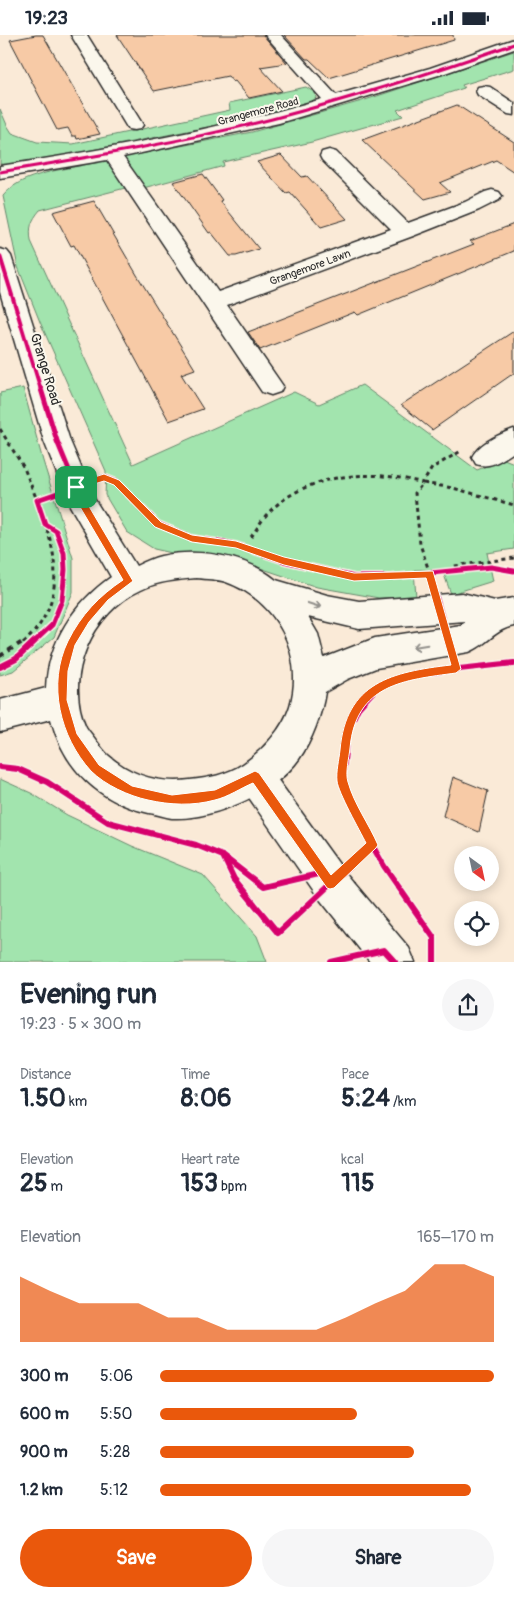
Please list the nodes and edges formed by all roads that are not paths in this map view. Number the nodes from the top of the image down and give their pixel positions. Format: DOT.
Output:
graph roads {
  1 [pos="79,35"];
  2 [pos="273,35"];
  3 [pos="514,44"];
  4 [pos="484,91"];
  5 [pos="331,101"];
  6 [pos="514,110"];
  7 [pos="134,125"];
  8 [pos="112,153"];
  9 [pos="329,155"];
  10 [pos="0,172"];
  11 [pos="492,195"];
  12 [pos="406,232"];
  13 [pos="0,256"];
  14 [pos="214,302"];
  15 [pos="271,386"];
  16 [pos="514,440"];
  17 [pos="485,457"];
  18 [pos="129,581"];
  19 [pos="267,590"];
  20 [pos="505,614"];
  21 [pos="309,683"];
  22 [pos="62,700"];
  23 [pos="0,716"];
  24 [pos="255,777"];
  25 [pos="385,958"];
  1 -- 7 [label="street"];
  2 -- 5 [label="street"];
  3 -- 5 [label="street, Grangemore Road"];
  4 -- 6 [label="street"];
  5 -- 8 [label="street, Grangemore Road"];
  8 -- 10 [label="street, Grangemore Road"];
  8 -- 14 [label="street"];
  9 -- 12 [label="street"];
  11 -- 12 [label="street, Grangemore Lawn"];
  12 -- 14 [label="street, Grangemore Lawn"];
  13 -- 18 [label="street, Grange Road"];
  14 -- 15 [label="street"];
  16 -- 17 [label="street"];
  18 -- 19 [label="street"];
  18 -- 22 [label="street"];
  19 -- 20 [label="street, one-way"];
  19 -- 21 [label="street"];
  20 -- 21 [label="street, one-way"];
  21 -- 24 [label="street"];
  22 -- 23 [label="street"];
  22 -- 24 [label="street"];
  24 -- 25 [label="street"];
}
